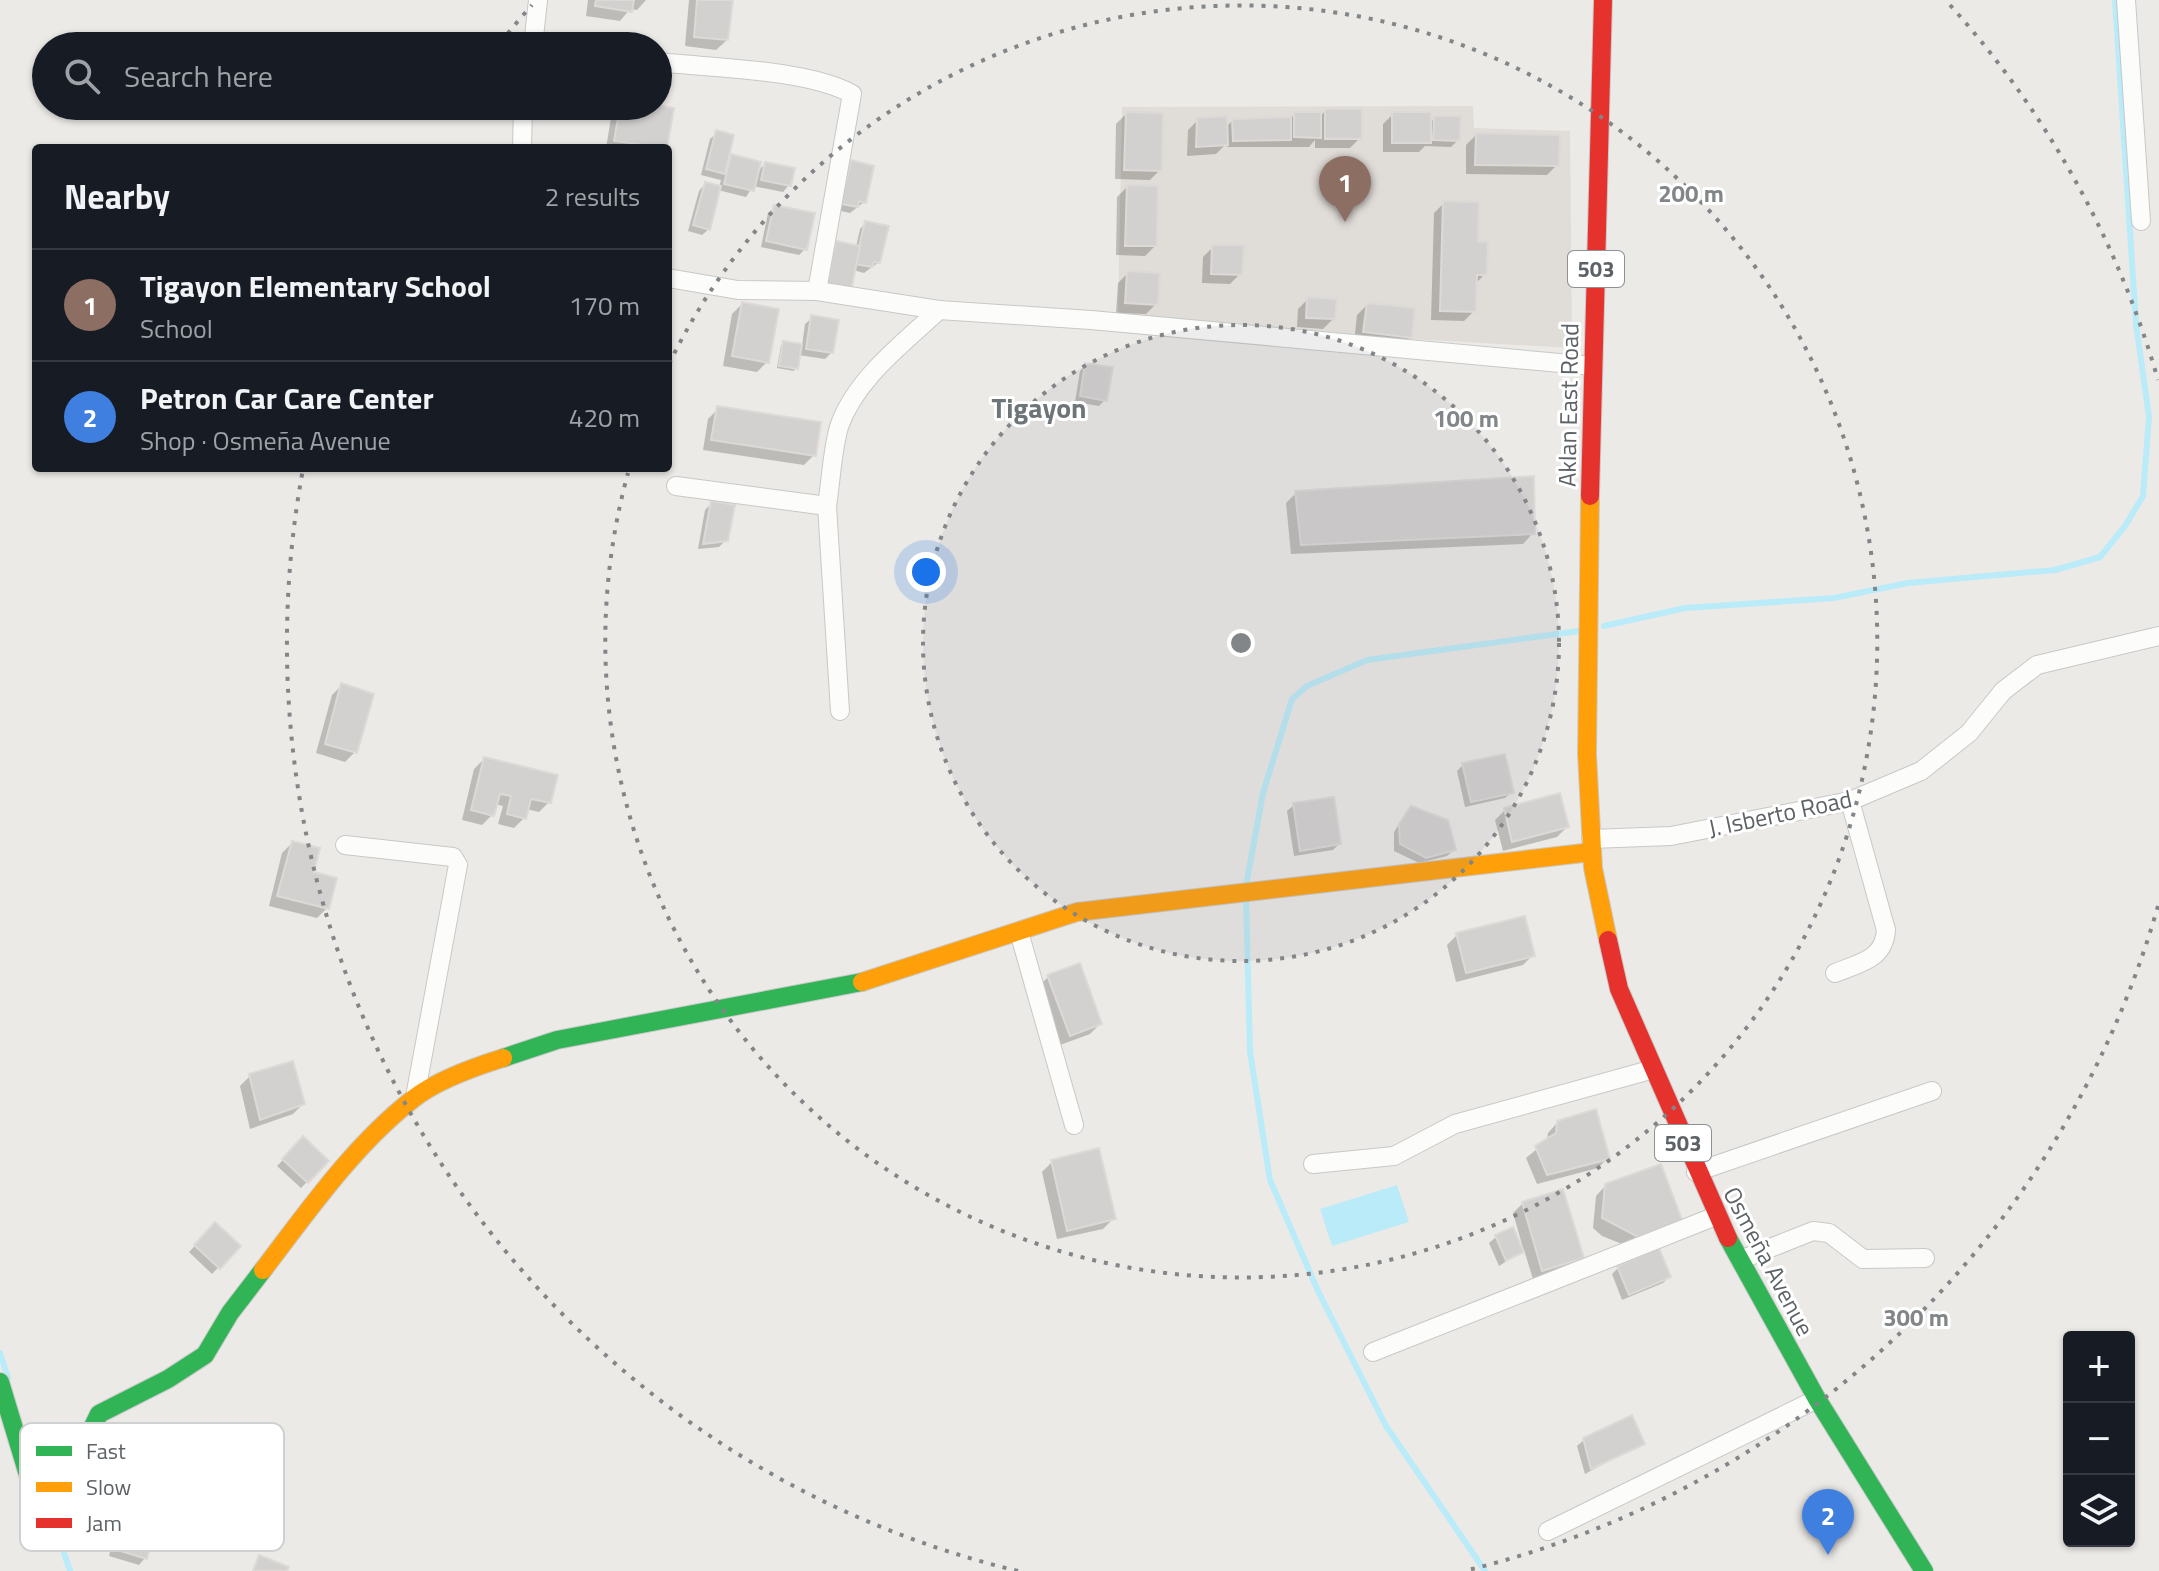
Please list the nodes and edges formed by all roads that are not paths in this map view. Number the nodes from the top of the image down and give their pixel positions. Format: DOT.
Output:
graph roads {
  1 [pos="538,0"];
  2 [pos="1603,0"];
  3 [pos="2126,0"];
  4 [pos="535,32"];
  5 [pos="672,64"];
  6 [pos="523,120"];
  7 [pos="522,144"];
  8 [pos="2141,221"];
  9 [pos="672,279"];
  10 [pos="817,291"];
  11 [pos="939,310"];
  12 [pos="1593,366"];
  13 [pos="676,486"];
  14 [pos="827,506"];
  15 [pos="2159,636"];
  16 [pos="1586,668"];
  17 [pos="840,711"];
  18 [pos="1850,801"];
  19 [pos="345,845"];
  20 [pos="1592,846"];
  21 [pos="1019,932"];
  22 [pos="1835,973"];
  23 [pos="1650,1070"];
  24 [pos="1932,1091"];
  25 [pos="415,1097"];
  26 [pos="1074,1125"];
  27 [pos="1313,1164"];
  28 [pos="1696,1172"];
  29 [pos="1716,1216"];
  30 [pos="1925,1258"];
  31 [pos="1740,1260"];
  32 [pos="1373,1352"];
  33 [pos="0,1382"];
  34 [pos="1817,1399"];
  35 [pos="95,1423"];
  36 [pos="20,1448"];
  37 [pos="1548,1531"];
  38 [pos="1924,1571"];
  1 -- 4 [label="street"];
  2 -- 12 [label="street, Aklan East Road / 503"];
  3 -- 8 [label="street"];
  5 -- 10 [label="street"];
  6 -- 7 [label="street"];
  9 -- 10 [label="street"];
  10 -- 11 [label="street"];
  11 -- 12 [label="street"];
  11 -- 14 [label="street"];
  12 -- 16 [label="street, Aklan East Road / 503"];
  13 -- 14 [label="street"];
  14 -- 17 [label="street"];
  15 -- 18 [label="street, J. Isberto Road"];
  16 -- 20 [label="street, Osmeña Avenue / 503"];
  18 -- 20 [label="street, J. Isberto Road"];
  18 -- 22 [label="street"];
  19 -- 25 [label="street"];
  20 -- 21 [label="street"];
  20 -- 23 [label="street, Osmeña Avenue / 503"];
  21 -- 25 [label="street"];
  21 -- 26 [label="street"];
  23 -- 27 [label="street"];
  23 -- 28 [label="street, Osmeña Avenue / 503"];
  24 -- 28 [label="street"];
  25 -- 35 [label="street"];
  28 -- 29 [label="street, Osmeña Avenue / 503"];
  29 -- 31 [label="street, Osmeña Avenue / 503"];
  29 -- 32 [label="street"];
  30 -- 31 [label="street"];
  31 -- 34 [label="street, Osmeña Avenue / 503"];
  33 -- 36 [label="street"];
  34 -- 37 [label="street"];
  34 -- 38 [label="street, Osmeña Avenue / 503"];
}
